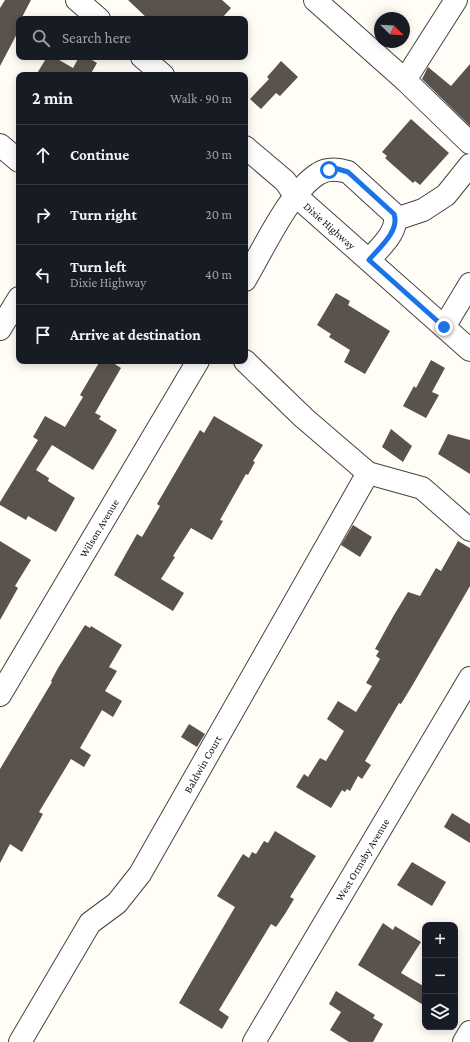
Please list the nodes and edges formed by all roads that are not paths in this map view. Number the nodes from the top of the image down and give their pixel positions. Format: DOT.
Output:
graph roads {
  1 [pos="77,0"];
  2 [pos="315,0"];
  3 [pos="456,0"];
  4 [pos="96,16"];
  5 [pos="146,60"];
  6 [pos="160,72"];
  7 [pos="405,80"];
  8 [pos="470,143"];
  9 [pos="0,145"];
  10 [pos="248,150"];
  11 [pos="16,158"];
  12 [pos="470,165"];
  13 [pos="295,195"];
  14 [pos="396,219"];
  15 [pos="369,260"];
  16 [pos="248,275"];
  17 [pos="470,284"];
  18 [pos="16,303"];
  19 [pos="444,327"];
  20 [pos="0,329"];
  21 [pos="470,350"];
  22 [pos="196,364"];
  23 [pos="248,364"];
  24 [pos="368,473"];
  25 [pos="470,530"];
  26 [pos="470,678"];
  27 [pos="0,695"];
  28 [pos="470,1032"];
  29 [pos="20,1042"];
  30 [pos="254,1042"];
  31 [pos="464,1042"];
  1 -- 4 [label="street"];
  2 -- 7 [label="street"];
  3 -- 7 [label="street"];
  5 -- 6 [label="street"];
  7 -- 8 [label="street"];
  9 -- 11 [label="street"];
  10 -- 13 [label="street, Dixie Highway"];
  12 -- 14 [label="street"];
  13 -- 14 [label="street"];
  13 -- 15 [label="street, Dixie Highway"];
  13 -- 16 [label="street"];
  14 -- 15 [label="street"];
  15 -- 19 [label="street, Dixie Highway"];
  17 -- 19 [label="street"];
  18 -- 20 [label="street"];
  19 -- 21 [label="street, Dixie Highway"];
  22 -- 27 [label="street, Wilson Avenue"];
  23 -- 24 [label="street"];
  24 -- 25 [label="street"];
  24 -- 29 [label="street, Baldwin Court"];
  26 -- 30 [label="street, West Ormsby Avenue"];
  28 -- 31 [label="street"];
}
